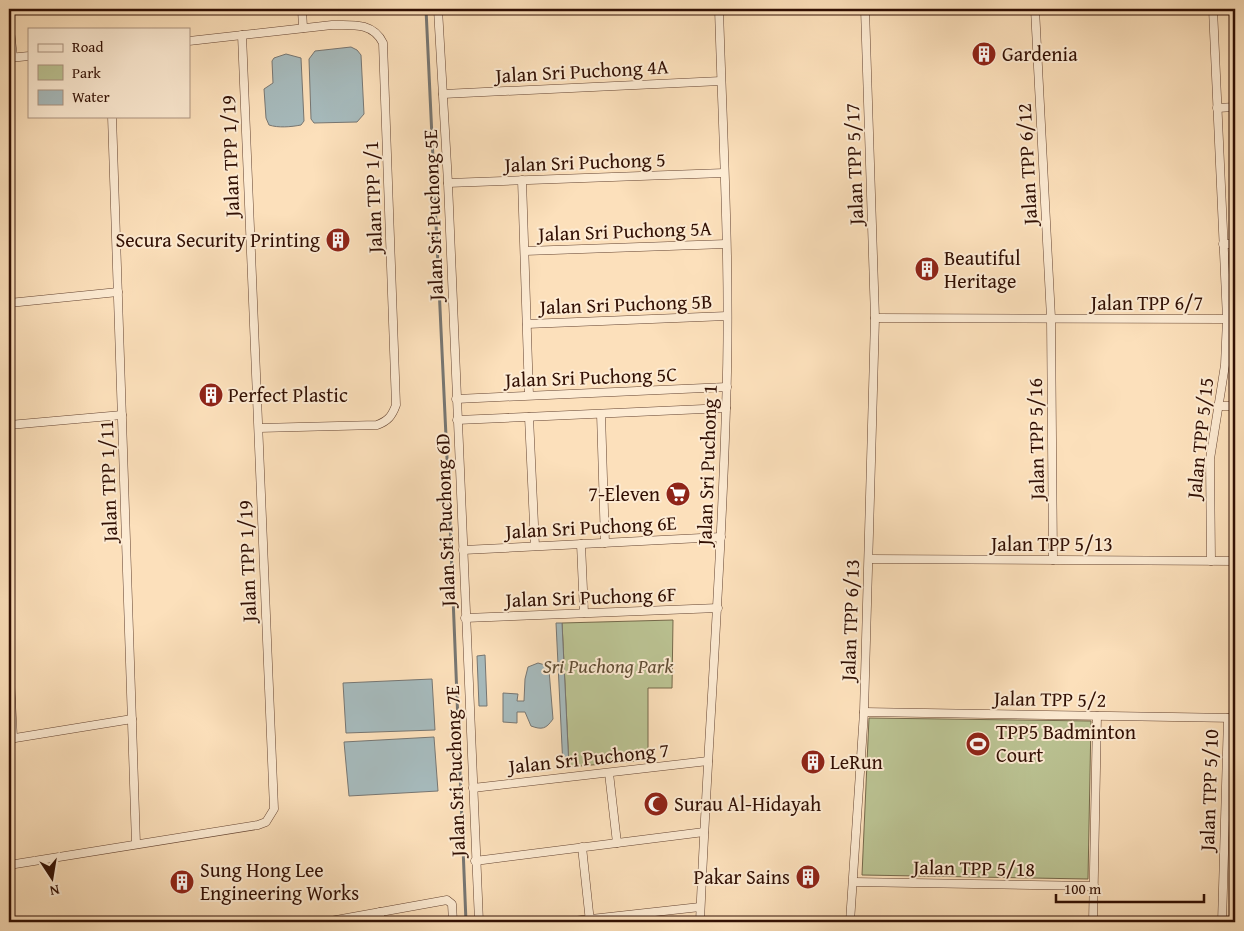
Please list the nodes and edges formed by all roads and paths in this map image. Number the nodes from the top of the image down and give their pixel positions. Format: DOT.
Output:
graph roads {
  1 [pos="302,9"];
  2 [pos="438,9"];
  3 [pos="719,9"];
  4 [pos="865,9"];
  5 [pos="1035,9"];
  6 [pos="1213,9"];
  7 [pos="9,20"];
  8 [pos="303,28"];
  9 [pos="242,35"];
  10 [pos="190,41"];
  11 [pos="28,56"];
  12 [pos="11,57"];
  13 [pos="721,82"];
  14 [pos="443,94"];
  15 [pos="1235,107"];
  16 [pos="1217,108"];
  17 [pos="112,118"];
  18 [pos="724,173"];
  19 [pos="522,180"];
  20 [pos="448,183"];
  21 [pos="726,244"];
  22 [pos="1223,244"];
  23 [pos="1235,244"];
  24 [pos="525,251"];
  25 [pos="118,292"];
  26 [pos="9,303"];
  27 [pos="726,316"];
  28 [pos="875,318"];
  29 [pos="1051,318"];
  30 [pos="1227,320"];
  31 [pos="526,324"];
  32 [pos="727,387"];
  33 [pos="528,395"];
  34 [pos="456,398"];
  35 [pos="1218,406"];
  36 [pos="1235,406"];
  37 [pos="726,408"];
  38 [pos="601,414"];
  39 [pos="122,415"];
  40 [pos="529,417"];
  41 [pos="457,420"];
  42 [pos="9,425"];
  43 [pos="258,428"];
  44 [pos="721,537"];
  45 [pos="605,543"];
  46 [pos="581,544"];
  47 [pos="535,546"];
  48 [pos="463,550"];
  49 [pos="868,559"];
  50 [pos="1053,560"];
  51 [pos="1211,561"];
  52 [pos="1235,561"];
  53 [pos="718,608"];
  54 [pos="584,613"];
  55 [pos="465,618"];
  56 [pos="9,658"];
  57 [pos="864,712"];
  58 [pos="1097,716"];
  59 [pos="1232,718"];
  60 [pos="132,720"];
  61 [pos="11,739"];
  62 [pos="708,761"];
  63 [pos="609,773"];
  64 [pos="472,788"];
  65 [pos="704,832"];
  66 [pos="617,843"];
  67 [pos="136,844"];
  68 [pos="582,847"];
  69 [pos="475,861"];
  70 [pos="9,864"];
  71 [pos="854,882"];
  72 [pos="1094,886"];
  73 [pos="700,907"];
  74 [pos="380,912"];
  75 [pos="590,921"];
  76 [pos="325,922"];
  77 [pos="380,922"];
  78 [pos="453,922"];
  79 [pos="478,922"];
  80 [pos="564,922"];
  81 [pos="700,922"];
  82 [pos="850,922"];
  83 [pos="1093,922"];
  84 [pos="1222,922"];
  1 -- 8 [label="street"];
  2 -- 14 [label="street, Jalan Sri Puchong 5E"];
  3 -- 13 [label="street, Jalan Sri Puchong 1"];
  4 -- 28 [label="street, Jalan TPP 5/17"];
  5 -- 29 [label="street, Jalan TPP 6/12"];
  6 -- 16 [label="street, Jalan TPP 6/7"];
  7 -- 12 [label="street"];
  8 -- 9 [label="street, Jalan TPP 1/1"];
  8 -- 43 [label="street, Jalan TPP 1/1"];
  9 -- 10 [label="street, Jalan TPP 1/1"];
  9 -- 43 [label="street, Jalan TPP 1/19"];
  11 -- 12 [label="street"];
  13 -- 14 [label="street, Jalan Sri Puchong 4A"];
  13 -- 18 [label="street, Jalan Sri Puchong 1"];
  14 -- 20 [label="street, Jalan Sri Puchong 5E"];
  15 -- 16 [label="street"];
  16 -- 22 [label="street, Jalan TPP 6/7"];
  17 -- 25 [label="street, Jalan TPP 1/11"];
  18 -- 19 [label="street, Jalan Sri Puchong 5"];
  18 -- 21 [label="street, Jalan Sri Puchong 1"];
  19 -- 20 [label="street, Jalan Sri Puchong 5"];
  19 -- 24 [label="street"];
  20 -- 34 [label="street, Jalan Sri Puchong 5E"];
  21 -- 24 [label="street, Jalan Sri Puchong 5A"];
  21 -- 27 [label="street, Jalan Sri Puchong 1"];
  22 -- 23 [label="street"];
  22 -- 30 [label="street, Jalan TPP 6/7"];
  24 -- 31 [label="street"];
  25 -- 26 [label="street"];
  25 -- 39 [label="street, Jalan TPP 1/11"];
  27 -- 31 [label="street, Jalan Sri Puchong 5B"];
  27 -- 32 [label="street, Jalan Sri Puchong 1"];
  28 -- 29 [label="street, Jalan TPP 6/7"];
  28 -- 49 [label="street, Jalan TPP 6/13"];
  29 -- 30 [label="street, Jalan TPP 6/7"];
  29 -- 50 [label="street, Jalan TPP 5/16"];
  30 -- 35 [label="street, Jalan TPP 5/15"];
  31 -- 33 [label="street"];
  32 -- 33 [label="street, Jalan Sri Puchong 5C"];
  32 -- 37 [label="street, Jalan Sri Puchong 1"];
  33 -- 34 [label="street, Jalan Sri Puchong 5C"];
  34 -- 41 [label="street, Jalan Sri Puchong 5E"];
  35 -- 36 [label="street"];
  35 -- 51 [label="street, Jalan TPP 5/15"];
  37 -- 38 [label="street"];
  37 -- 44 [label="street, Jalan Sri Puchong 1"];
  38 -- 40 [label="street"];
  38 -- 45 [label="street"];
  39 -- 42 [label="street"];
  39 -- 60 [label="street, Jalan TPP 1/11"];
  40 -- 41 [label="street"];
  40 -- 47 [label="street"];
  41 -- 48 [label="street, Jalan Sri Puchong 6D"];
  43 -- 67 [label="street, Jalan TPP 1/19"];
  44 -- 45 [label="street, Jalan Sri Puchong 6E"];
  44 -- 53 [label="street, Jalan Sri Puchong 1"];
  45 -- 46 [label="street, Jalan Sri Puchong 6E"];
  46 -- 47 [label="street, Jalan Sri Puchong 6E"];
  46 -- 54 [label="street"];
  47 -- 48 [label="street, Jalan Sri Puchong 6E"];
  48 -- 55 [label="street, Jalan Sri Puchong 6D"];
  49 -- 50 [label="street, Jalan TPP 5/13"];
  49 -- 57 [label="street, Jalan TPP 6/13"];
  50 -- 51 [label="street, Jalan TPP 5/13"];
  51 -- 52 [label="street, Jalan TPP 5/13"];
  53 -- 54 [label="street, Jalan Sri Puchong 6F"];
  53 -- 62 [label="street, Jalan Sri Puchong 1"];
  54 -- 55 [label="street, Jalan Sri Puchong 6F"];
  55 -- 64 [label="street, Jalan Sri Puchong 7E"];
  56 -- 61 [label="street"];
  57 -- 58 [label="street, Jalan TPP 5/2"];
  57 -- 71 [label="street, Jalan TPP 6/13"];
  58 -- 59 [label="street, Jalan TPP 5/2"];
  58 -- 72 [label="street"];
  59 -- 84 [label="street, Jalan TPP 5/10"];
  60 -- 61 [label="street"];
  60 -- 67 [label="street, Jalan TPP 1/11"];
  62 -- 63 [label="street, Jalan Sri Puchong 7"];
  62 -- 65 [label="street, Jalan Sri Puchong 1"];
  63 -- 64 [label="street, Jalan Sri Puchong 7"];
  63 -- 66 [label="street"];
  64 -- 69 [label="street, Jalan Sri Puchong 7E"];
  65 -- 66 [label="street"];
  65 -- 73 [label="street, Jalan Sri Puchong 1"];
  66 -- 68 [label="street"];
  67 -- 70 [label="street, Jalan TPP 1/19"];
  68 -- 69 [label="street"];
  68 -- 75 [label="street"];
  69 -- 79 [label="street, Jalan Sri Puchong 7E"];
  71 -- 72 [label="street, Jalan TPP 5/18"];
  71 -- 82 [label="street, Jalan TPP 6/13"];
  72 -- 83 [label="street"];
  73 -- 75 [label="street"];
  73 -- 81 [label="street, Jalan Sri Puchong 1"];
  74 -- 76 [label="street"];
  74 -- 77 [label="street"];
  74 -- 78 [label="street"];
  75 -- 80 [label="street"];
}
